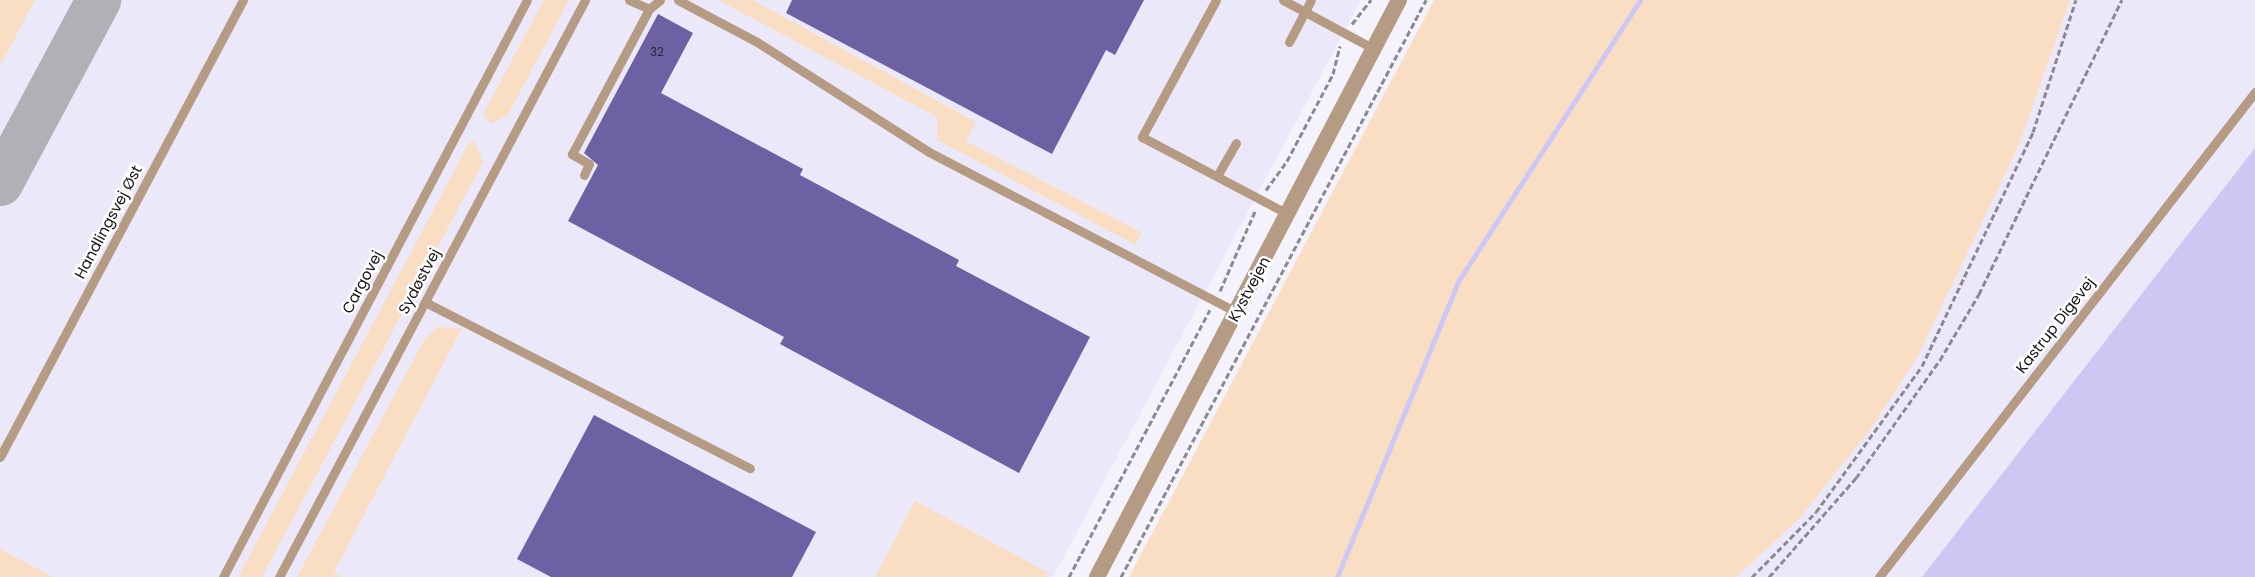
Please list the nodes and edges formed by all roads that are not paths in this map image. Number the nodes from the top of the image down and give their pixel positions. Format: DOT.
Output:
graph roads {
  1 [pos="243,0"];
  2 [pos="528,0"];
  3 [pos="585,0"];
  4 [pos="629,0"];
  5 [pos="660,0"];
  6 [pos="678,0"];
  7 [pos="1216,0"];
  8 [pos="1283,0"];
  9 [pos="1311,0"];
  10 [pos="1399,0"];
  11 [pos="649,9"];
  12 [pos="1305,11"];
  13 [pos="1289,42"];
  14 [pos="1374,49"];
  15 [pos="2255,92"];
  16 [pos="1236,143"];
  17 [pos="585,175"];
  18 [pos="1217,176"];
  19 [pos="1288,214"];
  20 [pos="425,302"];
  21 [pos="1237,312"];
  22 [pos="0,457"];
  23 [pos="750,468"];
  24 [pos="223,577"];
  25 [pos="279,577"];
  26 [pos="1097,577"];
  27 [pos="1879,577"];
  1 -- 22 [label="lane, Handlingsvej Øst"];
  2 -- 24 [label="lane, Cargovej"];
  3 -- 20 [label="lane, Sydøstvej"];
  4 -- 11 [label="lane"];
  5 -- 11 [label="lane"];
  6 -- 21 [label="lane"];
  7 -- 18 [label="lane"];
  8 -- 12 [label="lane"];
  9 -- 12 [label="lane"];
  10 -- 14 [label="street, Kystvejen"];
  11 -- 17 [label="lane"];
  12 -- 13 [label="lane"];
  12 -- 14 [label="lane"];
  14 -- 19 [label="street, Kystvejen"];
  15 -- 27 [label="lane, Kastrup Digevej"];
  16 -- 18 [label="lane"];
  18 -- 19 [label="lane"];
  19 -- 21 [label="street, Kystvejen"];
  20 -- 23 [label="lane"];
  20 -- 25 [label="lane, Sydøstvej"];
  21 -- 26 [label="street, Kystvejen"];
}
